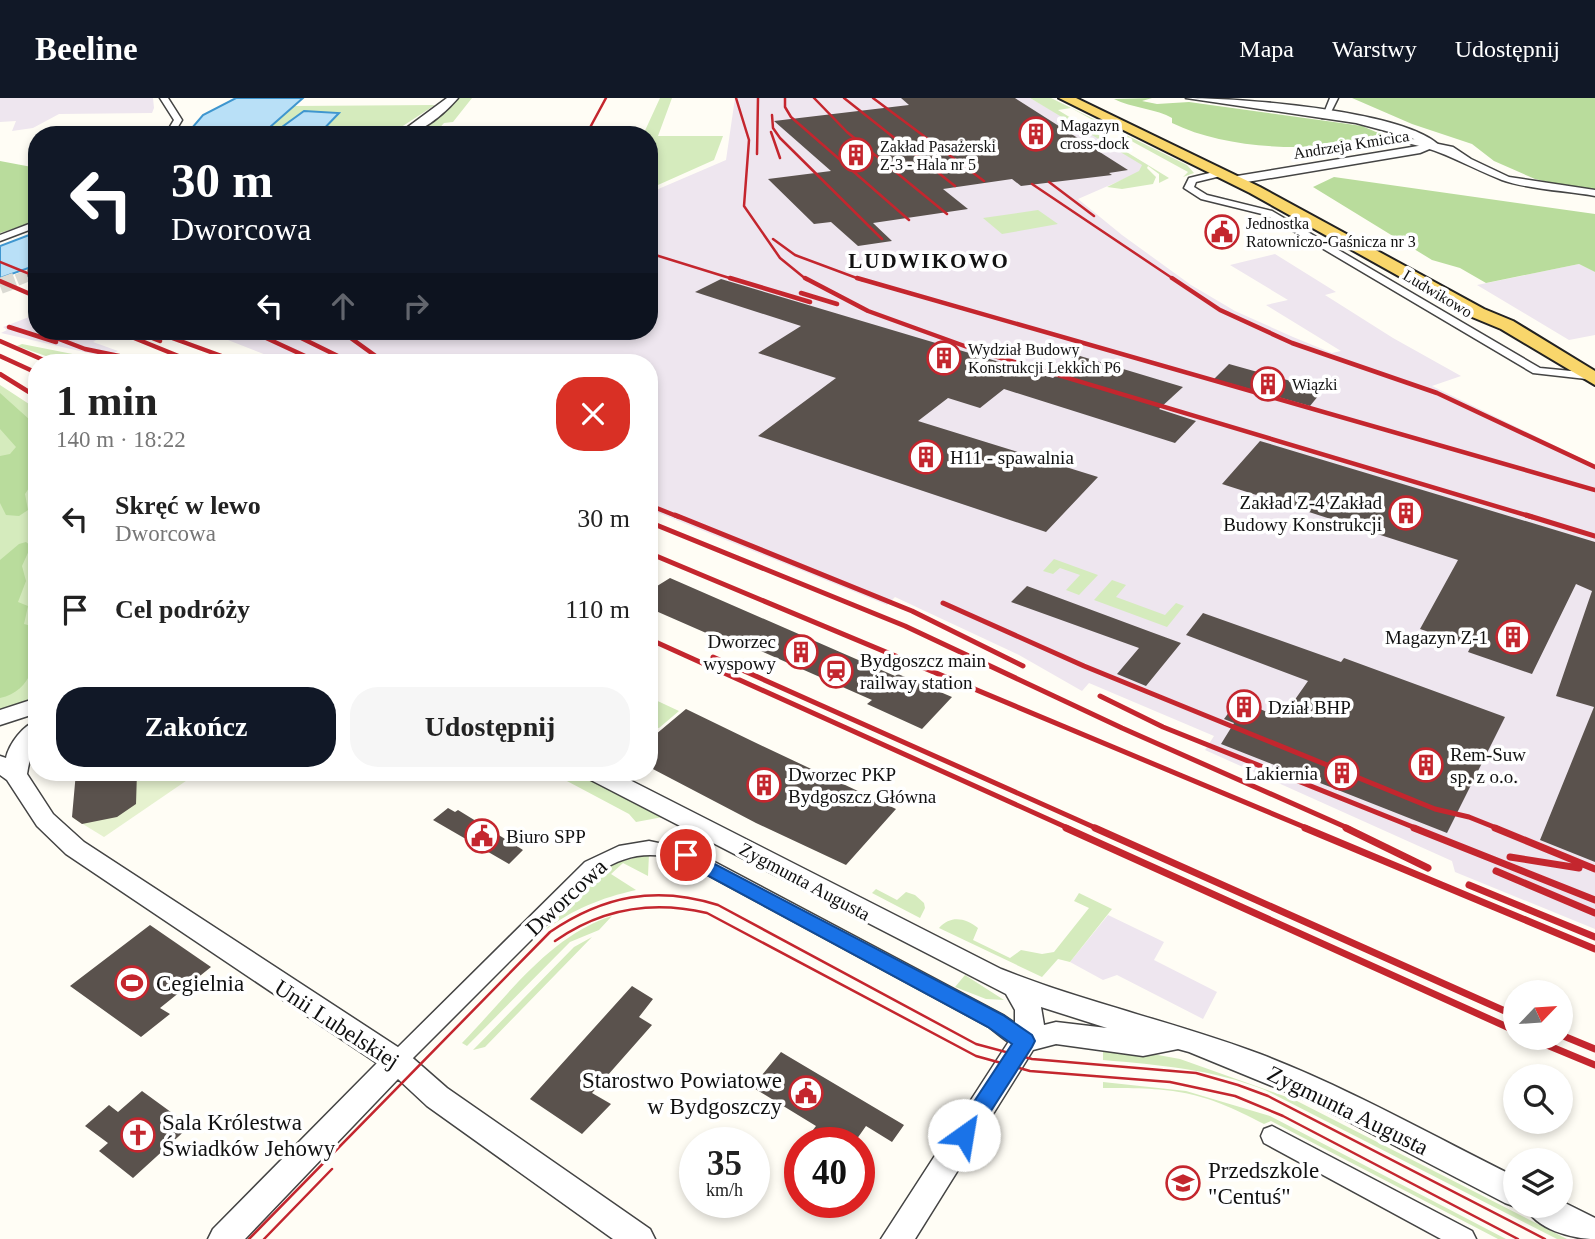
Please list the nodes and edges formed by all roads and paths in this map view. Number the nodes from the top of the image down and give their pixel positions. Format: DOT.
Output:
graph roads {
  1 [pos="164,98"];
  2 [pos="453,98"];
  3 [pos="1066,98"];
  4 [pos="1084,98"];
  5 [pos="1191,98"];
  6 [pos="1334,98"];
  7 [pos="1325,116"];
  8 [pos="1358,121"];
  9 [pos="174,126"];
  10 [pos="417,126"];
  11 [pos="1414,142"];
  12 [pos="1433,145"];
  13 [pos="1235,172"];
  14 [pos="1595,193"];
  15 [pos="1234,203"];
  16 [pos="28,228"];
  17 [pos="0,238"];
  18 [pos="1593,378"];
  19 [pos="28,708"];
  20 [pos="0,718"];
  21 [pos="28,739"];
  22 [pos="7,769"];
  23 [pos="613,781"];
  24 [pos="1016,988"];
  25 [pos="1176,1038"];
  26 [pos="1025,1041"];
  27 [pos="397,1061"];
  28 [pos="1272,1136"];
  29 [pos="1503,1187"];
  30 [pos="1564,1218"];
  31 [pos="1595,1234"];
  32 [pos="224,1239"];
  33 [pos="639,1239"];
  34 [pos="898,1239"];
  35 [pos="1464,1239"];
  1 -- 9 [label="street"];
  2 -- 10 [label="street"];
  3 -- 13 [label="main road"];
  4 -- 13 [label="main road"];
  5 -- 7 [label="street, Andrzeja Kmicica"];
  6 -- 7 [label="street"];
  7 -- 8 [label="street, Andrzeja Kmicica"];
  8 -- 11 [label="street, Andrzeja Kmicica"];
  8 -- 12 [label="street, Andrzeja Kmicica"];
  11 -- 12 [label="street"];
  11 -- 13 [label="street, Andrzeja Kmicica"];
  12 -- 13 [label="street, Andrzeja Kmicica"];
  12 -- 14 [label="street"];
  13 -- 15 [label="street, Ludwikowo"];
  13 -- 15 [label="street, Ludwikowo"];
  13 -- 18 [label="main road"];
  15 -- 18 [label="street, Ludwikowo"];
  16 -- 17 [label="street"];
  19 -- 20 [label="street"];
  21 -- 22 [label="street"];
  22 -- 27 [label="street, Unii Lubelskiej"];
  23 -- 24 [label="street, Zygmunta Augusta"];
  24 -- 25 [label="street, Zygmunta Augusta"];
  24 -- 26 [label="street"];
  25 -- 26 [label="street, Zygmunta Augusta"];
  25 -- 29 [label="street, Zygmunta Augusta"];
  26 -- 27 [label="street, Dworcowa"];
  26 -- 34 [label="street"];
  27 -- 32 [label="street, Dworcowa"];
  27 -- 33 [label="street, Unii Lubelskiej"];
  28 -- 35 [label="street"];
  30 -- 31 [label="street"];
}
